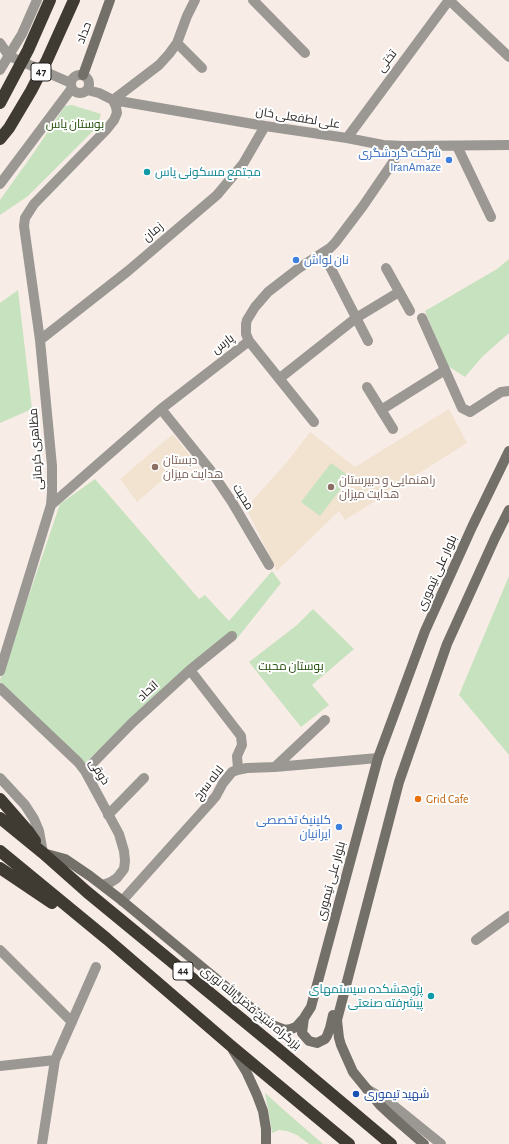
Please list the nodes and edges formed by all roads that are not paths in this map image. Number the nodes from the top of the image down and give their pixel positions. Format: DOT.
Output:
graph roads {
  1 [pos="37,0"];
  2 [pos="50,0"];
  3 [pos="74,0"];
  4 [pos="110,0"];
  5 [pos="195,0"];
  6 [pos="253,0"];
  7 [pos="449,0"];
  8 [pos="0,43"];
  9 [pos="177,43"];
  10 [pos="305,53"];
  11 [pos="9,56"];
  12 [pos="509,58"];
  13 [pos="202,68"];
  14 [pos="0,70"];
  15 [pos="83,76"];
  16 [pos="71,86"];
  17 [pos="87,90"];
  18 [pos="113,100"];
  19 [pos="0,103"];
  20 [pos="265,126"];
  21 [pos="346,138"];
  22 [pos="0,139"];
  23 [pos="509,145"];
  24 [pos="404,146"];
  25 [pos="456,146"];
  26 [pos="0,184"];
  27 [pos="491,216"];
  28 [pos="323,253"];
  29 [pos="386,268"];
  30 [pos="399,292"];
  31 [pos="410,312"];
  32 [pos="356,318"];
  33 [pos="422,318"];
  34 [pos="40,340"];
  35 [pos="249,340"];
  36 [pos="368,341"];
  37 [pos="446,370"];
  38 [pos="280,378"];
  39 [pos="367,387"];
  40 [pos="509,391"];
  41 [pos="161,409"];
  42 [pos="381,410"];
  43 [pos="314,422"];
  44 [pos="393,429"];
  45 [pos="509,451"];
  46 [pos="51,505"];
  47 [pos="509,510"];
  48 [pos="269,565"];
  49 [pos="232,636"];
  50 [pos="190,670"];
  51 [pos="0,671"];
  52 [pos="0,688"];
  53 [pos="325,720"];
  54 [pos="378,758"];
  55 [pos="275,767"];
  56 [pos="238,769"];
  57 [pos="85,771"];
  58 [pos="0,778"];
  59 [pos="144,778"];
  60 [pos="0,799"];
  61 [pos="108,815"];
  62 [pos="0,818"];
  63 [pos="0,851"];
  64 [pos="43,854"];
  65 [pos="0,868"];
  66 [pos="103,885"];
  67 [pos="122,901"];
  68 [pos="509,916"];
  69 [pos="107,939"];
  70 [pos="476,940"];
  71 [pos="0,950"];
  72 [pos="96,967"];
  73 [pos="350,968"];
  74 [pos="304,1018"];
  75 [pos="72,1022"];
  76 [pos="230,1044"];
  77 [pos="55,1060"];
  78 [pos="0,1066"];
  79 [pos="367,1089"];
  80 [pos="42,1144"];
  81 [pos="266,1144"];
  82 [pos="349,1144"];
  83 [pos="391,1144"];
  84 [pos="424,1144"];
  85 [pos="442,1144"];
  1 -- 11 [label="street"];
  2 -- 19 [label="highway, 47, bridge"];
  3 -- 22 [label="highway, 47, bridge"];
  4 -- 15 [label="main road, حداد"];
  5 -- 9 [label="street"];
  6 -- 10 [label="street"];
  7 -- 12 [label="street"];
  7 -- 21 [label="street, تختی"];
  8 -- 11 [label="street"];
  9 -- 13 [label="street"];
  9 -- 18 [label="street"];
  11 -- 14 [label="street"];
  11 -- 16 [label="street"];
  15 -- 16 [label="street"];
  15 -- 17 [label="street"];
  16 -- 17 [label="street"];
  16 -- 26 [label="street"];
  17 -- 18 [label="street, علی لطفعلی خان"];
  18 -- 20 [label="street, علی لطفعلی خان"];
  18 -- 34 [label="street, مظاهری کرمانی"];
  20 -- 21 [label="street, علی لطفعلی خان"];
  20 -- 34 [label="street, زمان"];
  21 -- 24 [label="street, علی لطفعلی خان"];
  23 -- 25 [label="street, علی لطفعلی خان"];
  24 -- 25 [label="street, علی لطفعلی خان"];
  24 -- 28 [label="street, پارس"];
  25 -- 27 [label="street"];
  28 -- 32 [label="street"];
  28 -- 35 [label="street, پارس"];
  29 -- 30 [label="street"];
  30 -- 31 [label="street"];
  30 -- 32 [label="street"];
  32 -- 36 [label="street"];
  32 -- 38 [label="street"];
  33 -- 37 [label="street"];
  34 -- 46 [label="street, مظاهری کرمانی"];
  35 -- 38 [label="street"];
  35 -- 41 [label="street, پارس"];
  37 -- 40 [label="street"];
  37 -- 42 [label="street"];
  38 -- 43 [label="street"];
  39 -- 42 [label="street"];
  41 -- 46 [label="street, پارس"];
  41 -- 48 [label="street, محبت"];
  42 -- 44 [label="street"];
  45 -- 54 [label="main road, بلوار علی تیموری"];
  46 -- 51 [label="street, مظاهری کرمانی"];
  47 -- 73 [label="main road"];
  49 -- 50 [label="street, اتحاد"];
  50 -- 56 [label="street"];
  50 -- 57 [label="street, اتحاد"];
  52 -- 57 [label="street, ذوقی"];
  53 -- 55 [label="street"];
  54 -- 55 [label="street, لاله سرخ"];
  54 -- 74 [label="main road, بلوار علی تیموری"];
  55 -- 56 [label="street, لاله سرخ"];
  56 -- 67 [label="street, لاله سرخ"];
  57 -- 61 [label="street, ذوقی"];
  58 -- 64 [label="street"];
  59 -- 61 [label="street"];
  60 -- 64 [label="highway"];
  61 -- 66 [label="street, ذوقی"];
  62 -- 64 [label="highway, بزرگراه شیخ فضل‌الله نوری / 44"];
  63 -- 69 [label="highway, 44"];
  64 -- 66 [label="main road, بلوار علی تیموری"];
  64 -- 83 [label="highway, بزرگراه شیخ فضل‌الله نوری / 44"];
  65 -- 69 [label="highway"];
  66 -- 67 [label="main road, بلوار علی تیموری"];
  67 -- 74 [label="main road, بلوار علی تیموری"];
  68 -- 70 [label="street"];
  69 -- 76 [label="highway, 44"];
  71 -- 75 [label="street"];
  72 -- 75 [label="street"];
  73 -- 74 [label="main road"];
  73 -- 79 [label="main road"];
  75 -- 77 [label="street"];
  76 -- 81 [label="main road"];
  76 -- 82 [label="highway, 44"];
  77 -- 78 [label="street"];
  77 -- 80 [label="street"];
  79 -- 84 [label="main road"];
  79 -- 85 [label="street"];
}
